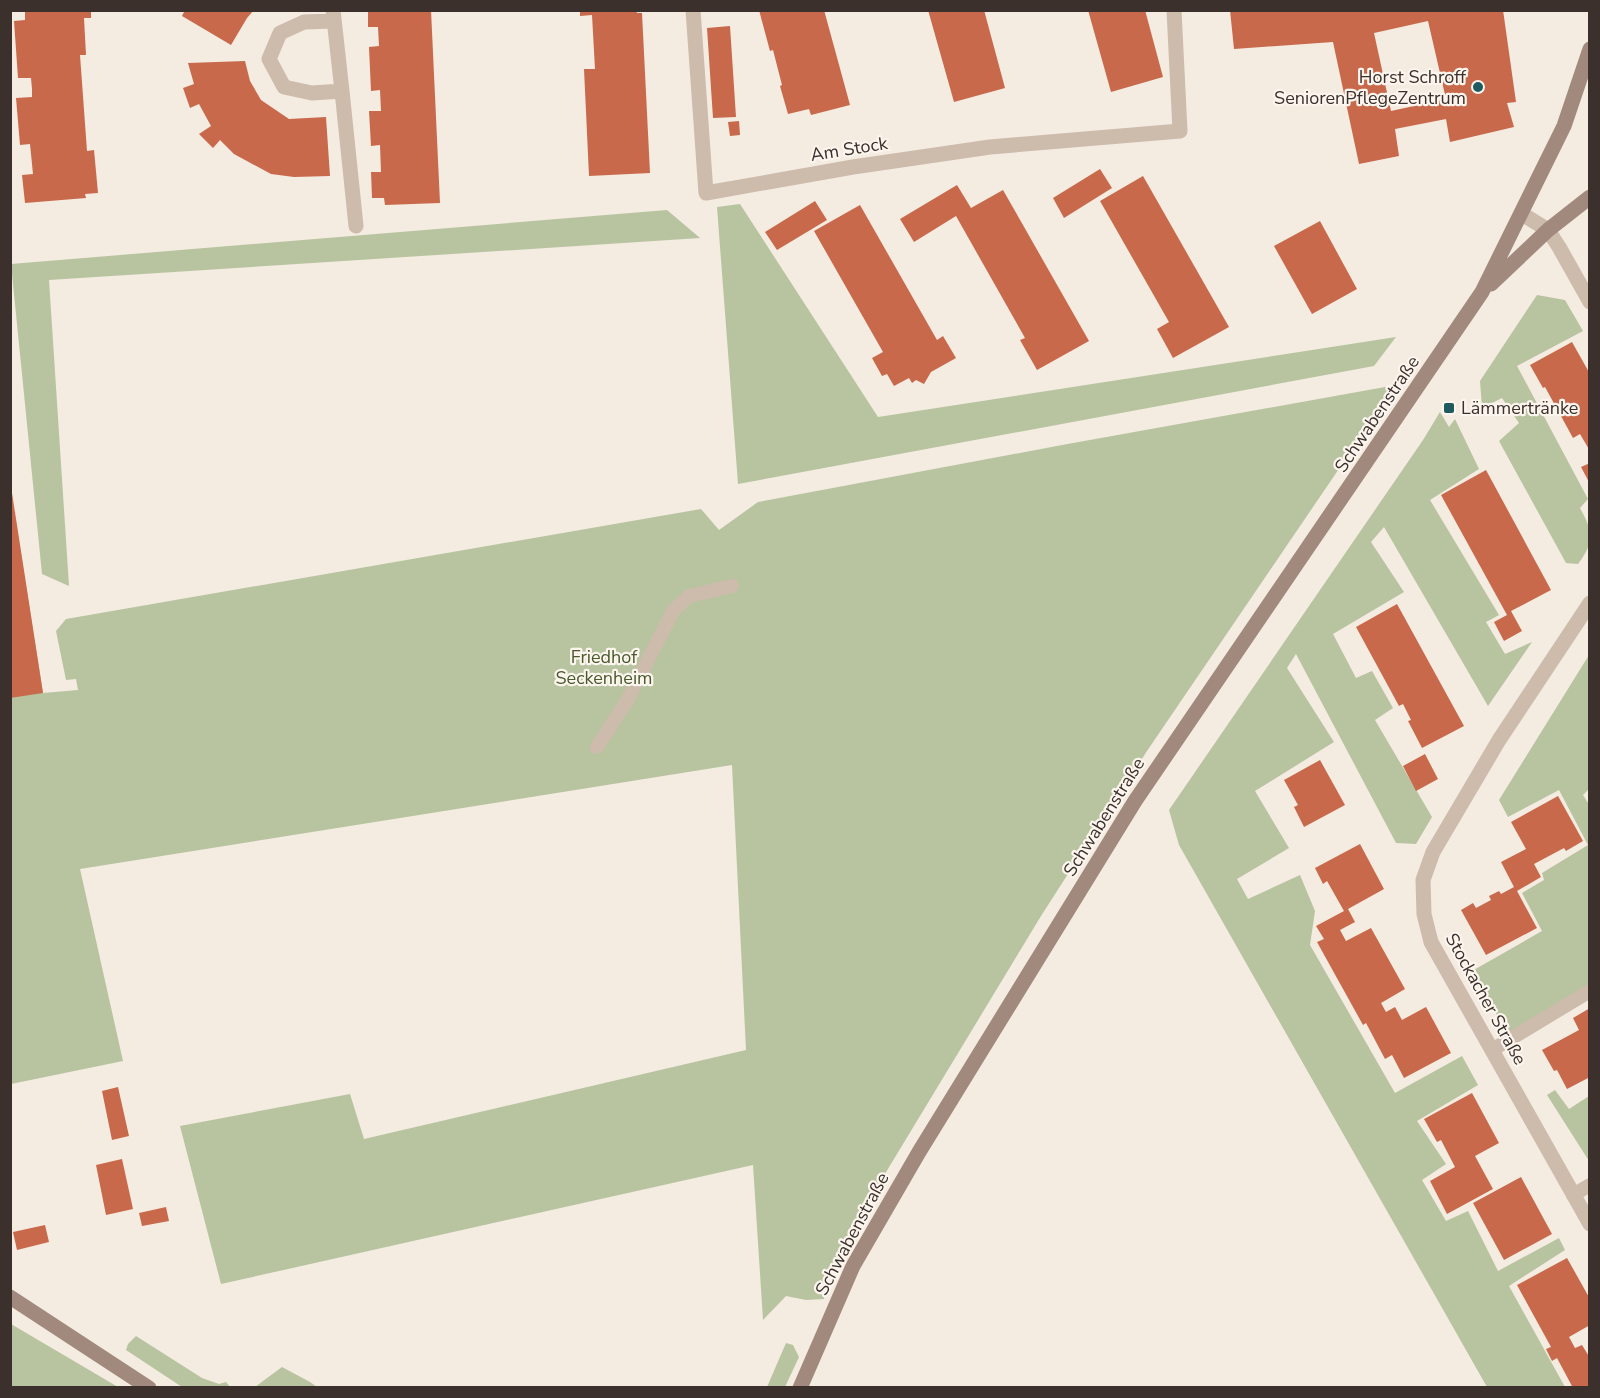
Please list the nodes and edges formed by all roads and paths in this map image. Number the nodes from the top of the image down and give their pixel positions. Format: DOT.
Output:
graph roads {
  1 [pos="693,10"];
  2 [pos="1174,10"];
  3 [pos="334,16"];
  4 [pos="1590,49"];
  5 [pos="342,90"];
  6 [pos="1590,197"];
  7 [pos="1522,214"];
  8 [pos="356,226"];
  9 [pos="1548,230"];
  10 [pos="1482,292"];
  11 [pos="1590,302"];
  12 [pos="732,586"];
  13 [pos="1590,603"];
  14 [pos="597,747"];
  15 [pos="1590,992"];
  16 [pos="1492,1050"];
  17 [pos="1590,1185"];
  18 [pos="1573,1195"];
  19 [pos="1590,1224"];
  20 [pos="10,1297"];
  21 [pos="149,1388"];
  22 [pos="800,1388"];
  1 -- 2 [label="street, Am Stock"];
  3 -- 5 [label="street"];
  3 -- 5 [label="street"];
  4 -- 7 [label="street, Schwabenstraße"];
  5 -- 8 [label="street"];
  6 -- 9 [label="street, Schwabenstraße"];
  7 -- 9 [label="street"];
  7 -- 10 [label="street, Schwabenstraße"];
  9 -- 10 [label="street, Schwabenstraße"];
  9 -- 11 [label="street"];
  10 -- 22 [label="street, Schwabenstraße"];
  12 -- 14 [label="lane"];
  13 -- 16 [label="street, Stockacher Straße"];
  15 -- 16 [label="lane"];
  16 -- 18 [label="street, Stockacher Straße"];
  17 -- 18 [label="lane"];
  18 -- 19 [label="street, Stockacher Straße"];
  20 -- 21 [label="street"];
}
